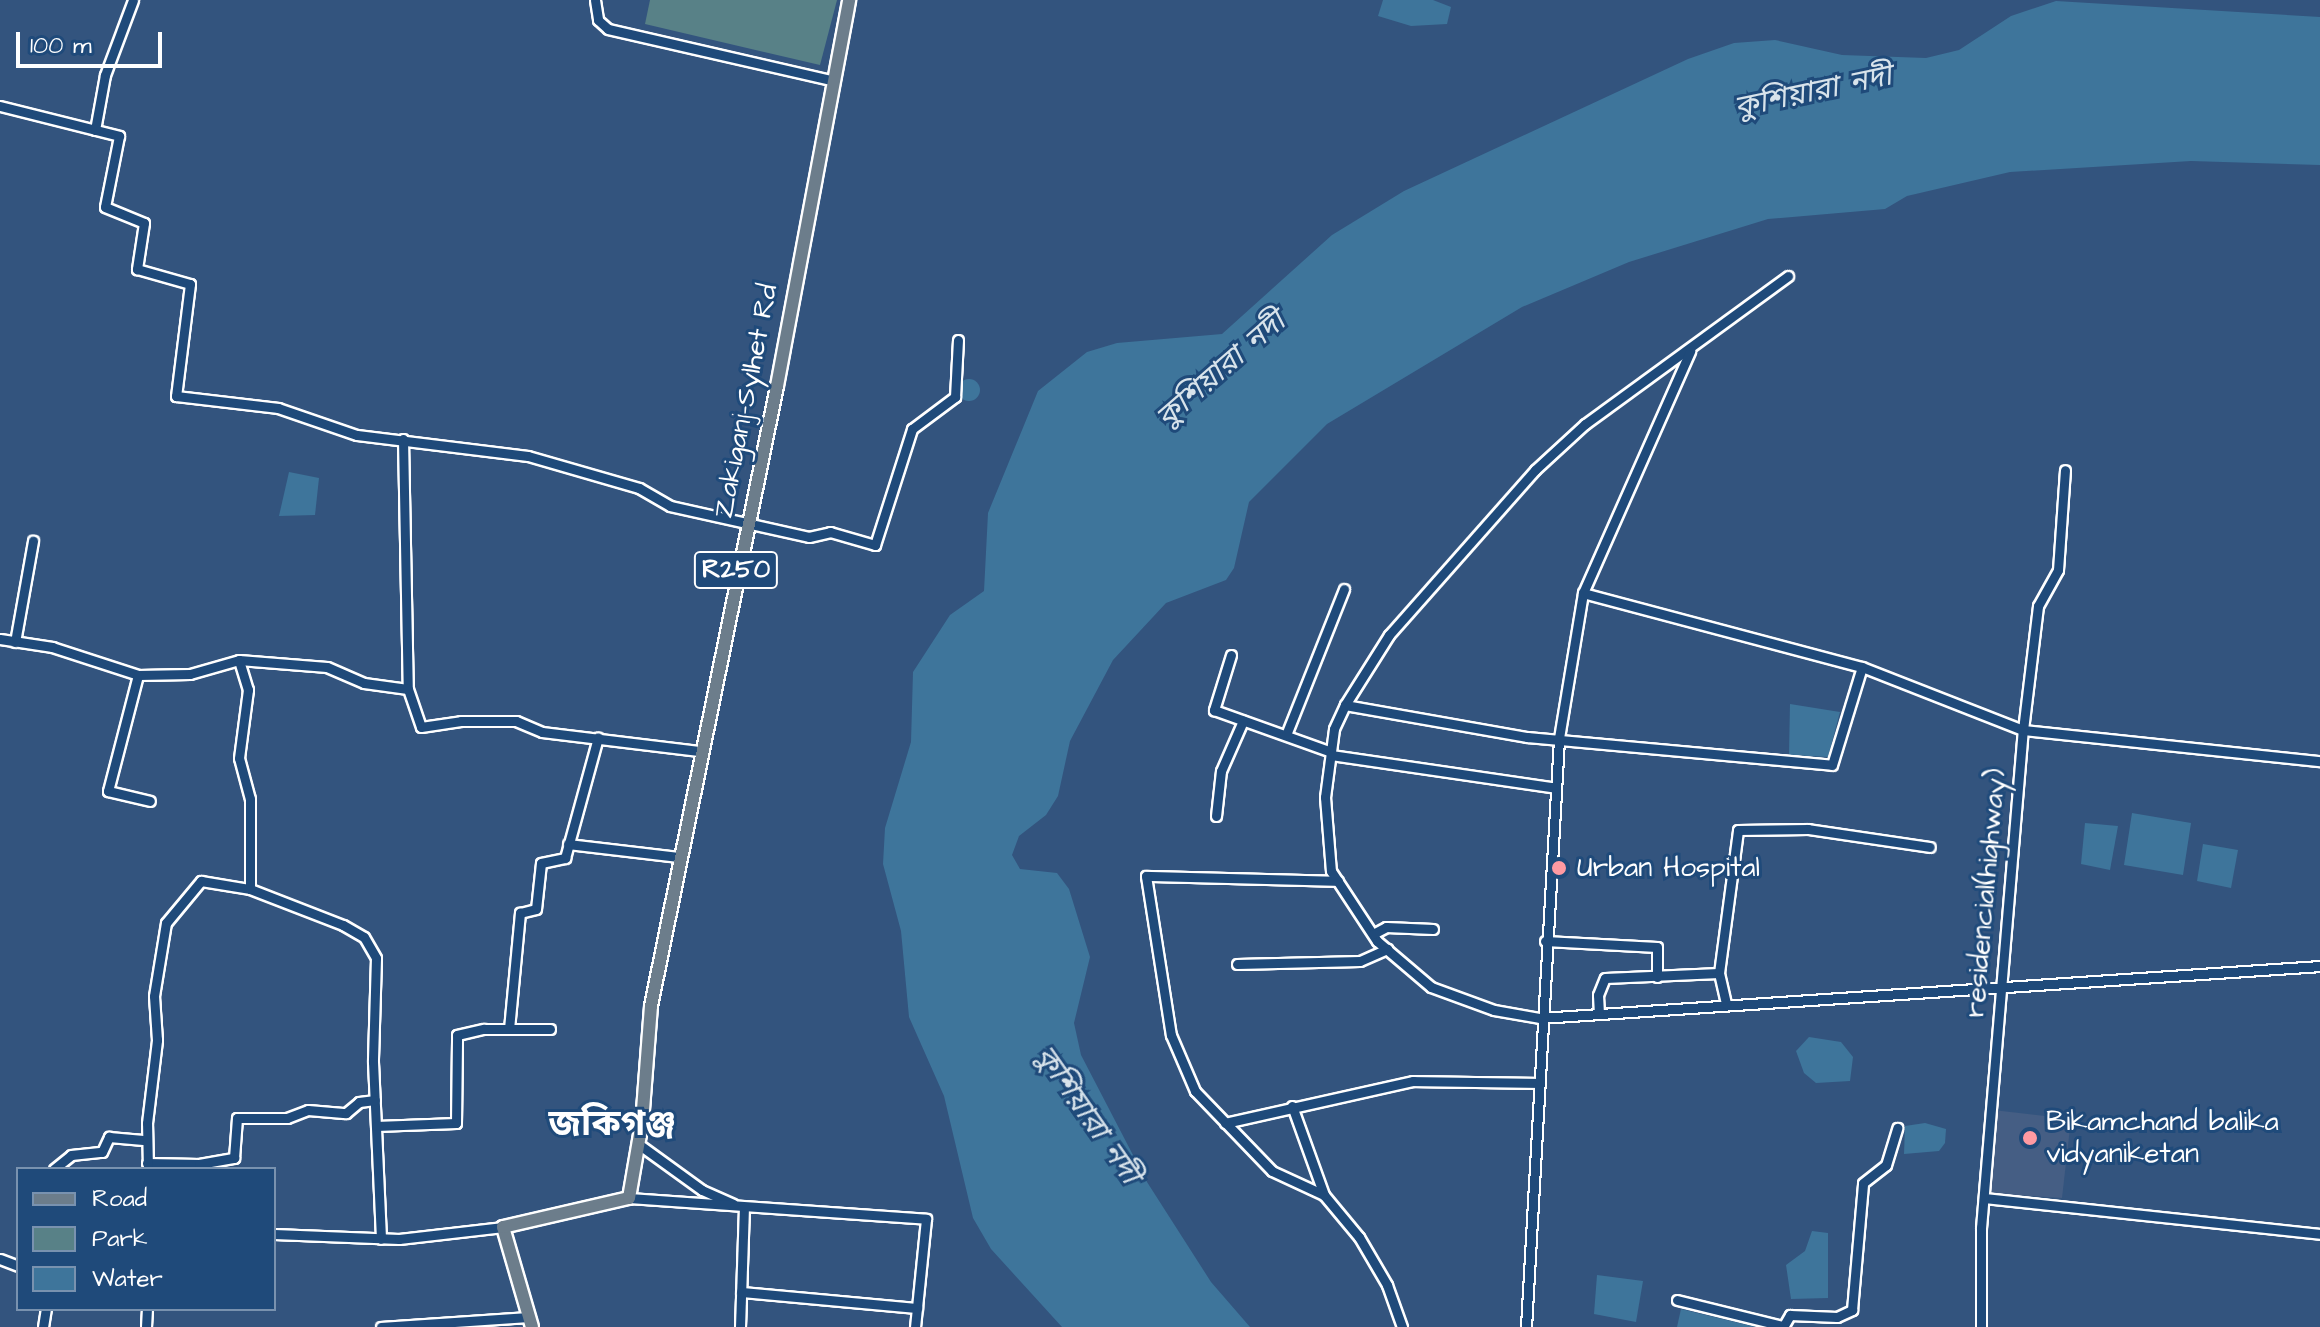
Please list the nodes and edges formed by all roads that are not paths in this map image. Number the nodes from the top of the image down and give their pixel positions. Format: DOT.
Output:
graph roads {
  1 [pos="133,0"];
  2 [pos="595,0"];
  3 [pos="849,0"];
  4 [pos="831,80"];
  5 [pos="0,106"];
  6 [pos="95,130"];
  7 [pos="1788,276"];
  8 [pos="958,340"];
  9 [pos="1691,349"];
  10 [pos="403,439"];
  11 [pos="2065,470"];
  12 [pos="746,523"];
  13 [pos="33,541"];
  14 [pos="1344,589"];
  15 [pos="1583,593"];
  16 [pos="0,639"];
  17 [pos="15,642"];
  18 [pos="1231,655"];
  19 [pos="239,660"];
  20 [pos="1862,667"];
  21 [pos="138,675"];
  22 [pos="408,689"];
  23 [pos="1345,705"];
  24 [pos="1243,721"];
  25 [pos="2023,730"];
  26 [pos="1286,735"];
  27 [pos="598,737"];
  28 [pos="1559,738"];
  29 [pos="699,751"];
  30 [pos="1331,754"];
  31 [pos="2320,761"];
  32 [pos="1556,788"];
  33 [pos="150,801"];
  34 [pos="1216,816"];
  35 [pos="568,844"];
  36 [pos="1930,847"];
  37 [pos="678,857"];
  38 [pos="1338,881"];
  39 [pos="250,889"];
  40 [pos="1433,929"];
  41 [pos="1373,934"];
  42 [pos="1545,941"];
  43 [pos="1387,949"];
  44 [pos="1237,964"];
  45 [pos="2320,966"];
  46 [pos="1719,973"];
  47 [pos="1657,977"];
  48 [pos="2000,984"];
  49 [pos="1726,1004"];
  50 [pos="1599,1014"];
  51 [pos="1540,1018"];
  52 [pos="509,1029"];
  53 [pos="550,1029"];
  54 [pos="1537,1083"];
  55 [pos="375,1100"];
  56 [pos="1292,1106"];
  57 [pos="1225,1123"];
  58 [pos="376,1126"];
  59 [pos="1897,1128"];
  60 [pos="146,1140"];
  61 [pos="637,1143"];
  62 [pos="148,1166"];
  63 [pos="56,1167"];
  64 [pos="198,1167"];
  65 [pos="1324,1195"];
  66 [pos="629,1198"];
  67 [pos="1984,1198"];
  68 [pos="744,1207"];
  69 [pos="503,1227"];
  70 [pos="276,1234"];
  71 [pos="2320,1234"];
  72 [pos="381,1239"];
  73 [pos="741,1292"];
  74 [pos="1677,1300"];
  75 [pos="917,1308"];
  76 [pos="530,1322"];
  77 [pos="1783,1326"];
  78 [pos="381,1327"];
  79 [pos="740,1327"];
  80 [pos="915,1327"];
  81 [pos="1402,1327"];
  82 [pos="1526,1327"];
  83 [pos="1981,1327"];
  1 -- 6 [label="street"];
  2 -- 4 [label="street"];
  3 -- 4 [label="main road, Zakiganj-Sylhet Rd / R250"];
  4 -- 12 [label="main road, Zakiganj-Sylhet Rd / R250"];
  5 -- 6 [label="street"];
  6 -- 10 [label="street"];
  7 -- 9 [label="street"];
  8 -- 12 [label="street"];
  9 -- 15 [label="street"];
  9 -- 23 [label="street"];
  10 -- 12 [label="street"];
  10 -- 22 [label="street"];
  11 -- 25 [label="street, residencial(highway)"];
  12 -- 29 [label="main road, Zakiganj-Sylhet Rd / R250"];
  13 -- 17 [label="street"];
  14 -- 26 [label="street"];
  15 -- 20 [label="street"];
  15 -- 28 [label="street"];
  16 -- 17 [label="street"];
  17 -- 21 [label="street"];
  18 -- 24 [label="street"];
  19 -- 21 [label="street"];
  19 -- 22 [label="street"];
  19 -- 39 [label="street"];
  20 -- 25 [label="street"];
  20 -- 28 [label="street"];
  21 -- 33 [label="street"];
  22 -- 27 [label="street"];
  23 -- 28 [label="street"];
  23 -- 30 [label="street"];
  24 -- 26 [label="street"];
  24 -- 34 [label="street"];
  25 -- 31 [label="street"];
  25 -- 48 [label="street, residencial(highway)"];
  26 -- 30 [label="street"];
  27 -- 29 [label="street"];
  27 -- 35 [label="street"];
  28 -- 32 [label="street"];
  29 -- 37 [label="main road, Zakiganj-Sylhet Rd / R250"];
  30 -- 32 [label="street"];
  30 -- 38 [label="street"];
  32 -- 42 [label="street"];
  35 -- 37 [label="street"];
  35 -- 52 [label="street"];
  36 -- 46 [label="street"];
  37 -- 61 [label="main road, Zakiganj-Sylhet Rd / R250"];
  38 -- 41 [label="street"];
  38 -- 57 [label="street"];
  39 -- 55 [label="street"];
  39 -- 60 [label="street"];
  40 -- 41 [label="street"];
  41 -- 43 [label="street"];
  42 -- 47 [label="street"];
  42 -- 51 [label="street"];
  43 -- 44 [label="street"];
  43 -- 51 [label="street"];
  45 -- 48 [label="street"];
  46 -- 47 [label="street"];
  46 -- 49 [label="street"];
  47 -- 50 [label="street"];
  48 -- 49 [label="street"];
  48 -- 67 [label="street, residencial(highway)"];
  49 -- 50 [label="street"];
  50 -- 51 [label="street"];
  51 -- 54 [label="street"];
  52 -- 53 [label="street"];
  52 -- 58 [label="street"];
  54 -- 56 [label="street"];
  54 -- 82 [label="street"];
  55 -- 58 [label="street"];
  55 -- 64 [label="street"];
  56 -- 57 [label="street"];
  56 -- 65 [label="street"];
  57 -- 65 [label="street"];
  58 -- 72 [label="street"];
  59 -- 77 [label="street"];
  60 -- 62 [label="street"];
  60 -- 63 [label="street"];
  61 -- 66 [label="main road, Zakiganj-Sylhet Rd"];
  61 -- 68 [label="street"];
  62 -- 64 [label="street"];
  65 -- 81 [label="street"];
  66 -- 68 [label="street"];
  66 -- 69 [label="main road"];
  67 -- 71 [label="street"];
  67 -- 83 [label="street, residencial(highway)"];
  68 -- 73 [label="street"];
  68 -- 75 [label="street"];
  69 -- 72 [label="street"];
  69 -- 76 [label="main road"];
  70 -- 72 [label="street"];
  73 -- 75 [label="street"];
  73 -- 79 [label="street"];
  74 -- 77 [label="street"];
  75 -- 80 [label="street"];
  76 -- 78 [label="street"];
}
